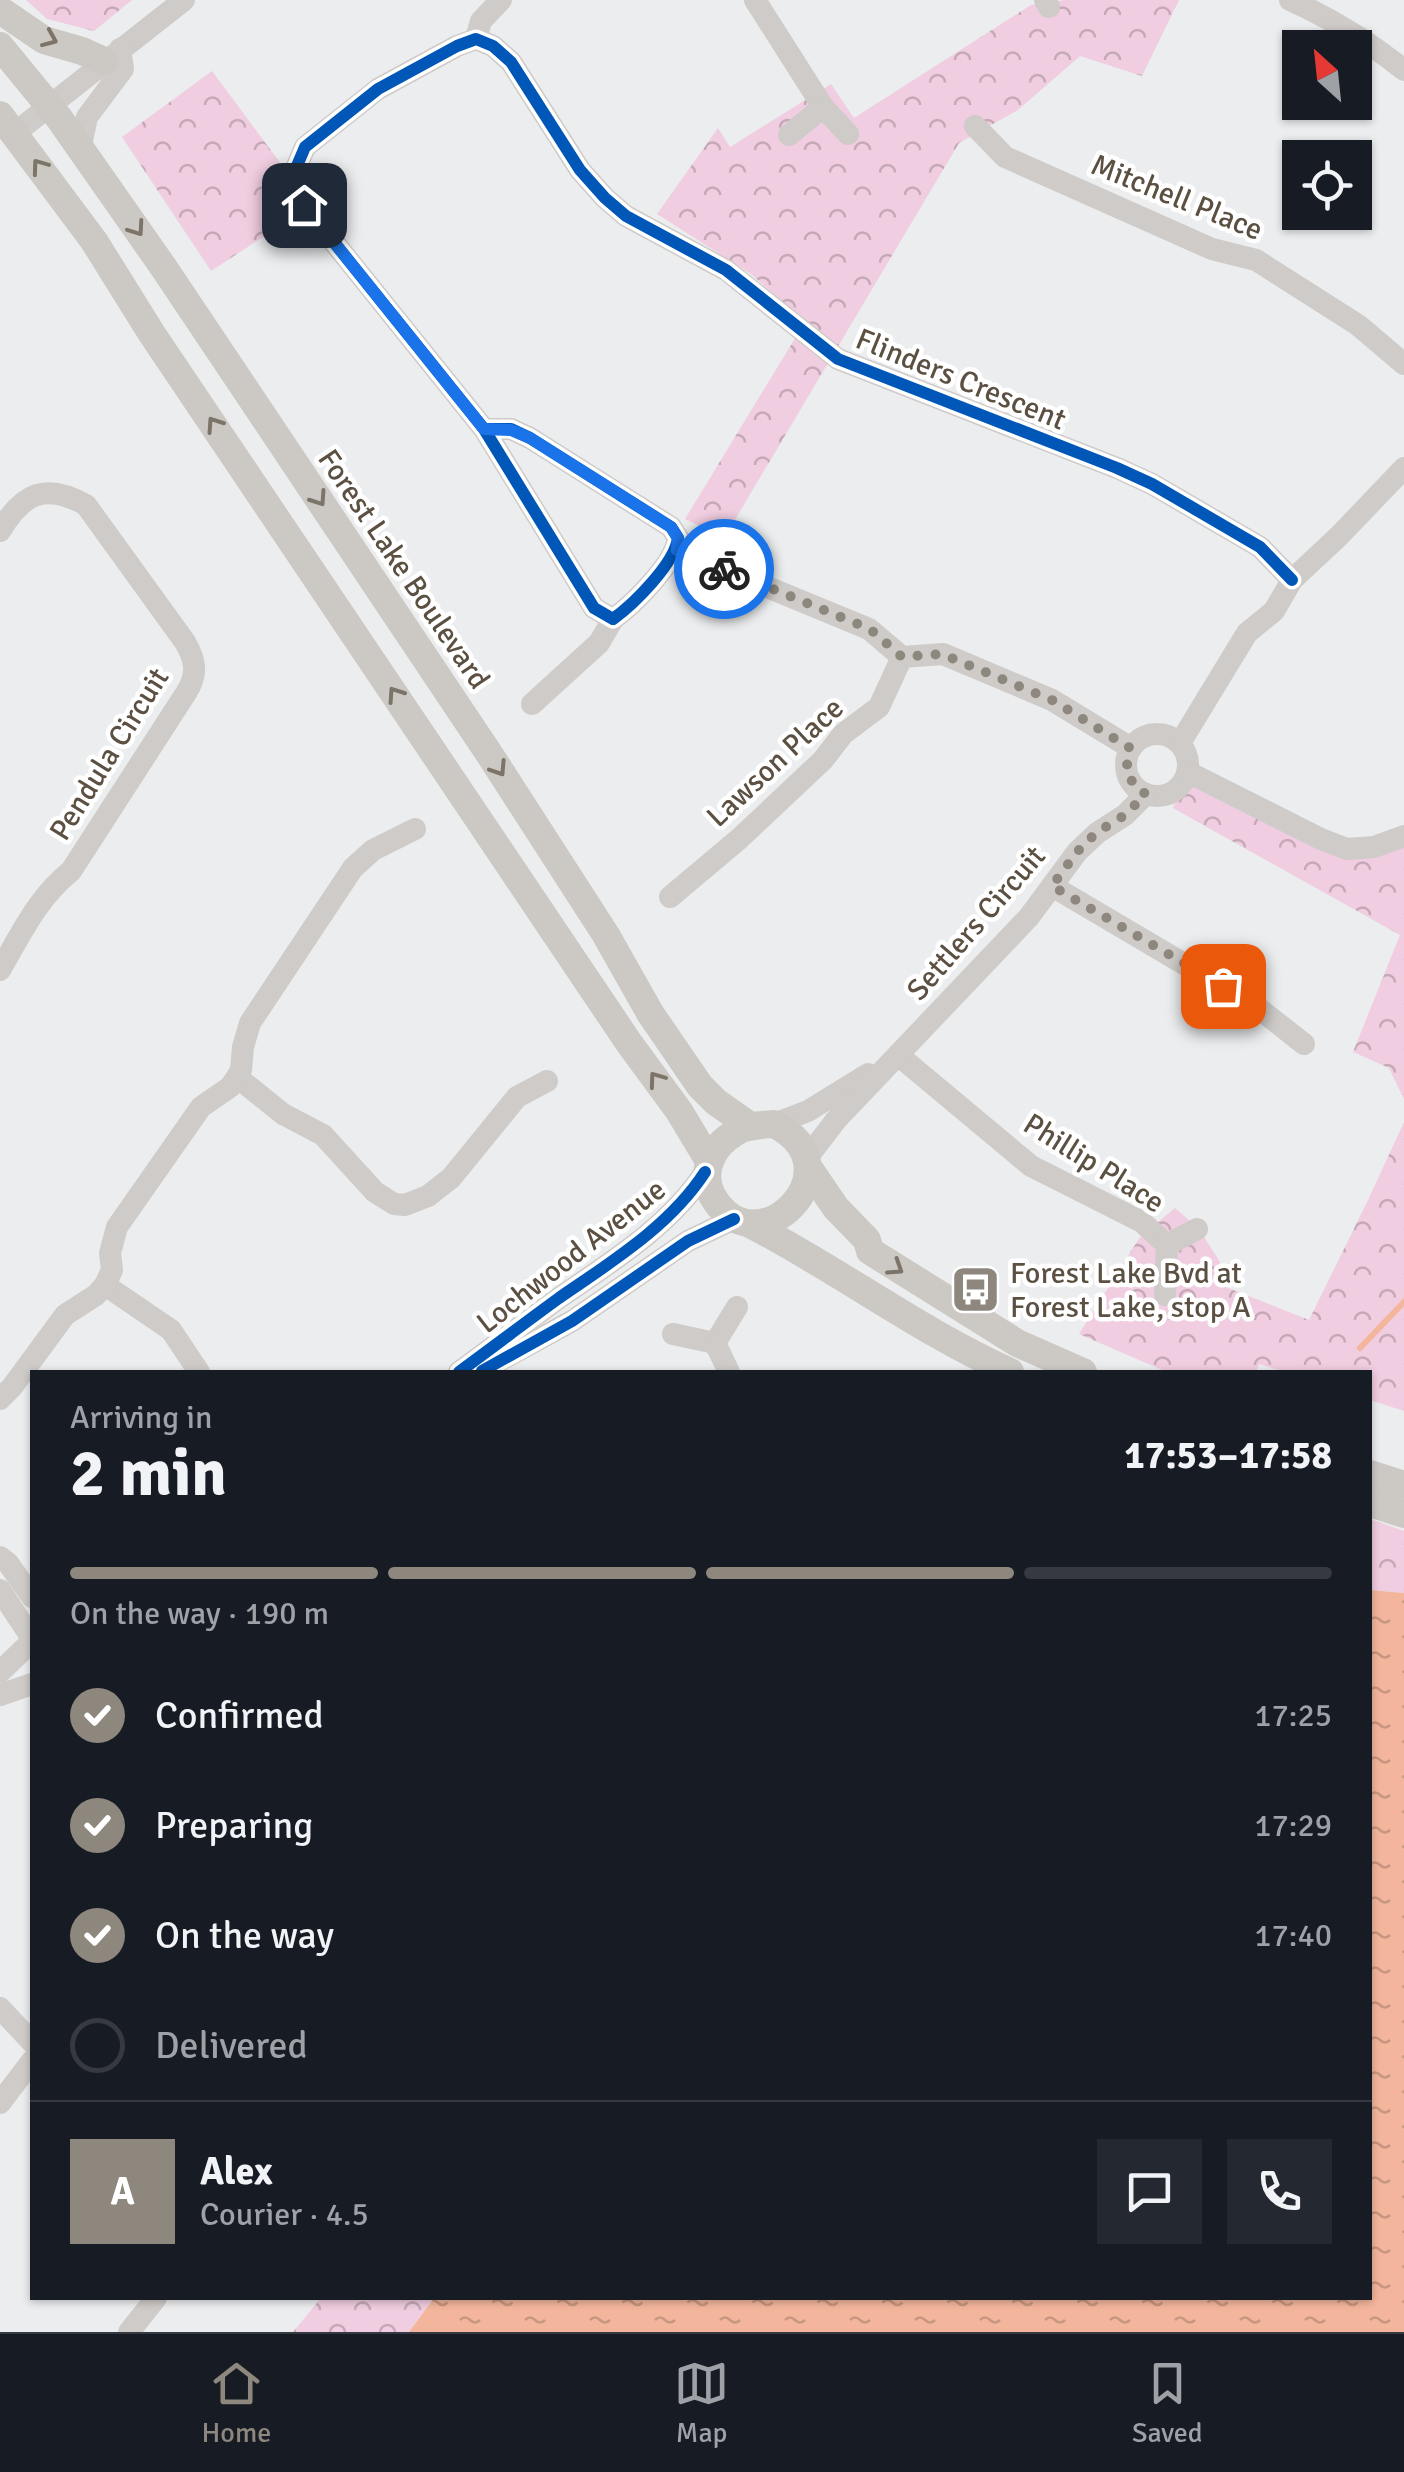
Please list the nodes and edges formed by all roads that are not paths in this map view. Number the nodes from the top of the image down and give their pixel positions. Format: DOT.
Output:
graph roads {
  1 [pos="184,0"];
  2 [pos="501,0"];
  3 [pos="755,0"];
  4 [pos="1290,0"];
  5 [pos="0,10"];
  6 [pos="476,40"];
  7 [pos="0,46"];
  8 [pos="112,55"];
  9 [pos="1404,70"];
  10 [pos="48,105"];
  11 [pos="823,106"];
  12 [pos="7,124"];
  13 [pos="975,126"];
  14 [pos="848,134"];
  15 [pos="790,135"];
  16 [pos="80,150"];
  17 [pos="1404,364"];
  18 [pos="484,429"];
  19 [pos="1404,468"];
  20 [pos="0,530"];
  21 [pos="677,550"];
  22 [pos="1292,580"];
  23 [pos="613,619"];
  24 [pos="902,657"];
  25 [pos="532,704"];
  26 [pos="1180,743"];
  27 [pos="1130,748"];
  28 [pos="1188,772"];
  29 [pos="1146,794"];
  30 [pos="415,829"];
  31 [pos="1404,836"];
  32 [pos="1052,886"];
  33 [pos="670,897"];
  34 [pos="0,970"];
  35 [pos="1304,1044"];
  36 [pos="898,1055"];
  37 [pos="237,1078"];
  38 [pos="547,1081"];
  39 [pos="762,1125"];
  40 [pos="808,1164"];
  41 [pos="707,1166"];
  42 [pos="742,1222"];
  43 [pos="1197,1228"];
  44 [pos="1167,1245"];
  45 [pos="105,1285"];
  46 [pos="1165,1295"];
  47 [pos="737,1307"];
  48 [pos="673,1334"];
  49 [pos="715,1343"];
  50 [pos="197,1370"];
  51 [pos="463,1370"];
  52 [pos="483,1370"];
  53 [pos="728,1370"];
  54 [pos="1006,1370"];
  55 [pos="1078,1370"];
  56 [pos="0,1398"];
  57 [pos="1372,1475"];
  58 [pos="1404,1485"];
  59 [pos="1372,1504"];
  60 [pos="1404,1514"];
  61 [pos="0,1557"];
  62 [pos="0,1590"];
  63 [pos="30,1594"];
  64 [pos="30,1638"];
  65 [pos="30,1663"];
  66 [pos="0,1672"];
  67 [pos="30,1685"];
  68 [pos="0,1695"];
  69 [pos="0,2008"];
  70 [pos="30,2040"];
  71 [pos="30,2064"];
  72 [pos="0,2102"];
  73 [pos="154,2300"];
  74 [pos="129,2332"];
  1 -- 8 [label="street"];
  2 -- 6 [label="street"];
  3 -- 11 [label="street"];
  4 -- 9 [label="street"];
  5 -- 8 [label="main road, one-way"];
  6 -- 18 [label="street"];
  6 -- 22 [label="street, Flinders Crescent"];
  7 -- 10 [label="main road, Forest Lake Boulevard"];
  8 -- 10 [label="street"];
  8 -- 16 [label="street"];
  10 -- 12 [label="street"];
  10 -- 16 [label="main road, Forest Lake Boulevard"];
  11 -- 14 [label="street"];
  11 -- 15 [label="street"];
  41 -- 12 [label="main road, one-way"];
  13 -- 17 [label="street, Mitchell Place"];
  16 -- 39 [label="main road, Forest Lake Boulevard, one-way"];
  18 -- 21 [label="street"];
  18 -- 23 [label="street"];
  19 -- 22 [label="street"];
  20 -- 34 [label="street, Pendula Circuit"];
  21 -- 23 [label="street"];
  21 -- 24 [label="street"];
  22 -- 26 [label="street"];
  23 -- 25 [label="street"];
  24 -- 27 [label="street"];
  24 -- 33 [label="street, Lawson Place"];
  26 -- 27 [label="street"];
  26 -- 28 [label="street"];
  27 -- 29 [label="street"];
  28 -- 29 [label="street"];
  28 -- 31 [label="street"];
  29 -- 32 [label="street, Settlers Circuit"];
  30 -- 37 [label="street"];
  32 -- 35 [label="street"];
  32 -- 36 [label="street, Settlers Circuit"];
  36 -- 39 [label="street, Settlers Circuit"];
  36 -- 40 [label="street, Settlers Circuit"];
  36 -- 44 [label="street, Phillip Place"];
  37 -- 38 [label="street"];
  37 -- 45 [label="street"];
  39 -- 40 [label="main road"];
  39 -- 41 [label="main road"];
  40 -- 42 [label="main road"];
  40 -- 55 [label="main road, one-way"];
  41 -- 42 [label="main road"];
  41 -- 51 [label="street, Lochwood Avenue"];
  42 -- 52 [label="street, Lochwood Avenue"];
  42 -- 54 [label="main road"];
  43 -- 44 [label="street, Phillip Place"];
  44 -- 46 [label="street, Phillip Place"];
  45 -- 50 [label="street"];
  45 -- 56 [label="street"];
  47 -- 49 [label="street"];
  48 -- 49 [label="street"];
  49 -- 53 [label="street"];
  57 -- 58 [label="main road"];
  59 -- 60 [label="main road"];
  61 -- 63 [label="street"];
  62 -- 64 [label="street"];
  64 -- 65 [label="street"];
  64 -- 66 [label="street"];
  67 -- 68 [label="street"];
  69 -- 70 [label="street"];
  71 -- 72 [label="street"];
  73 -- 74 [label="street"];
}
